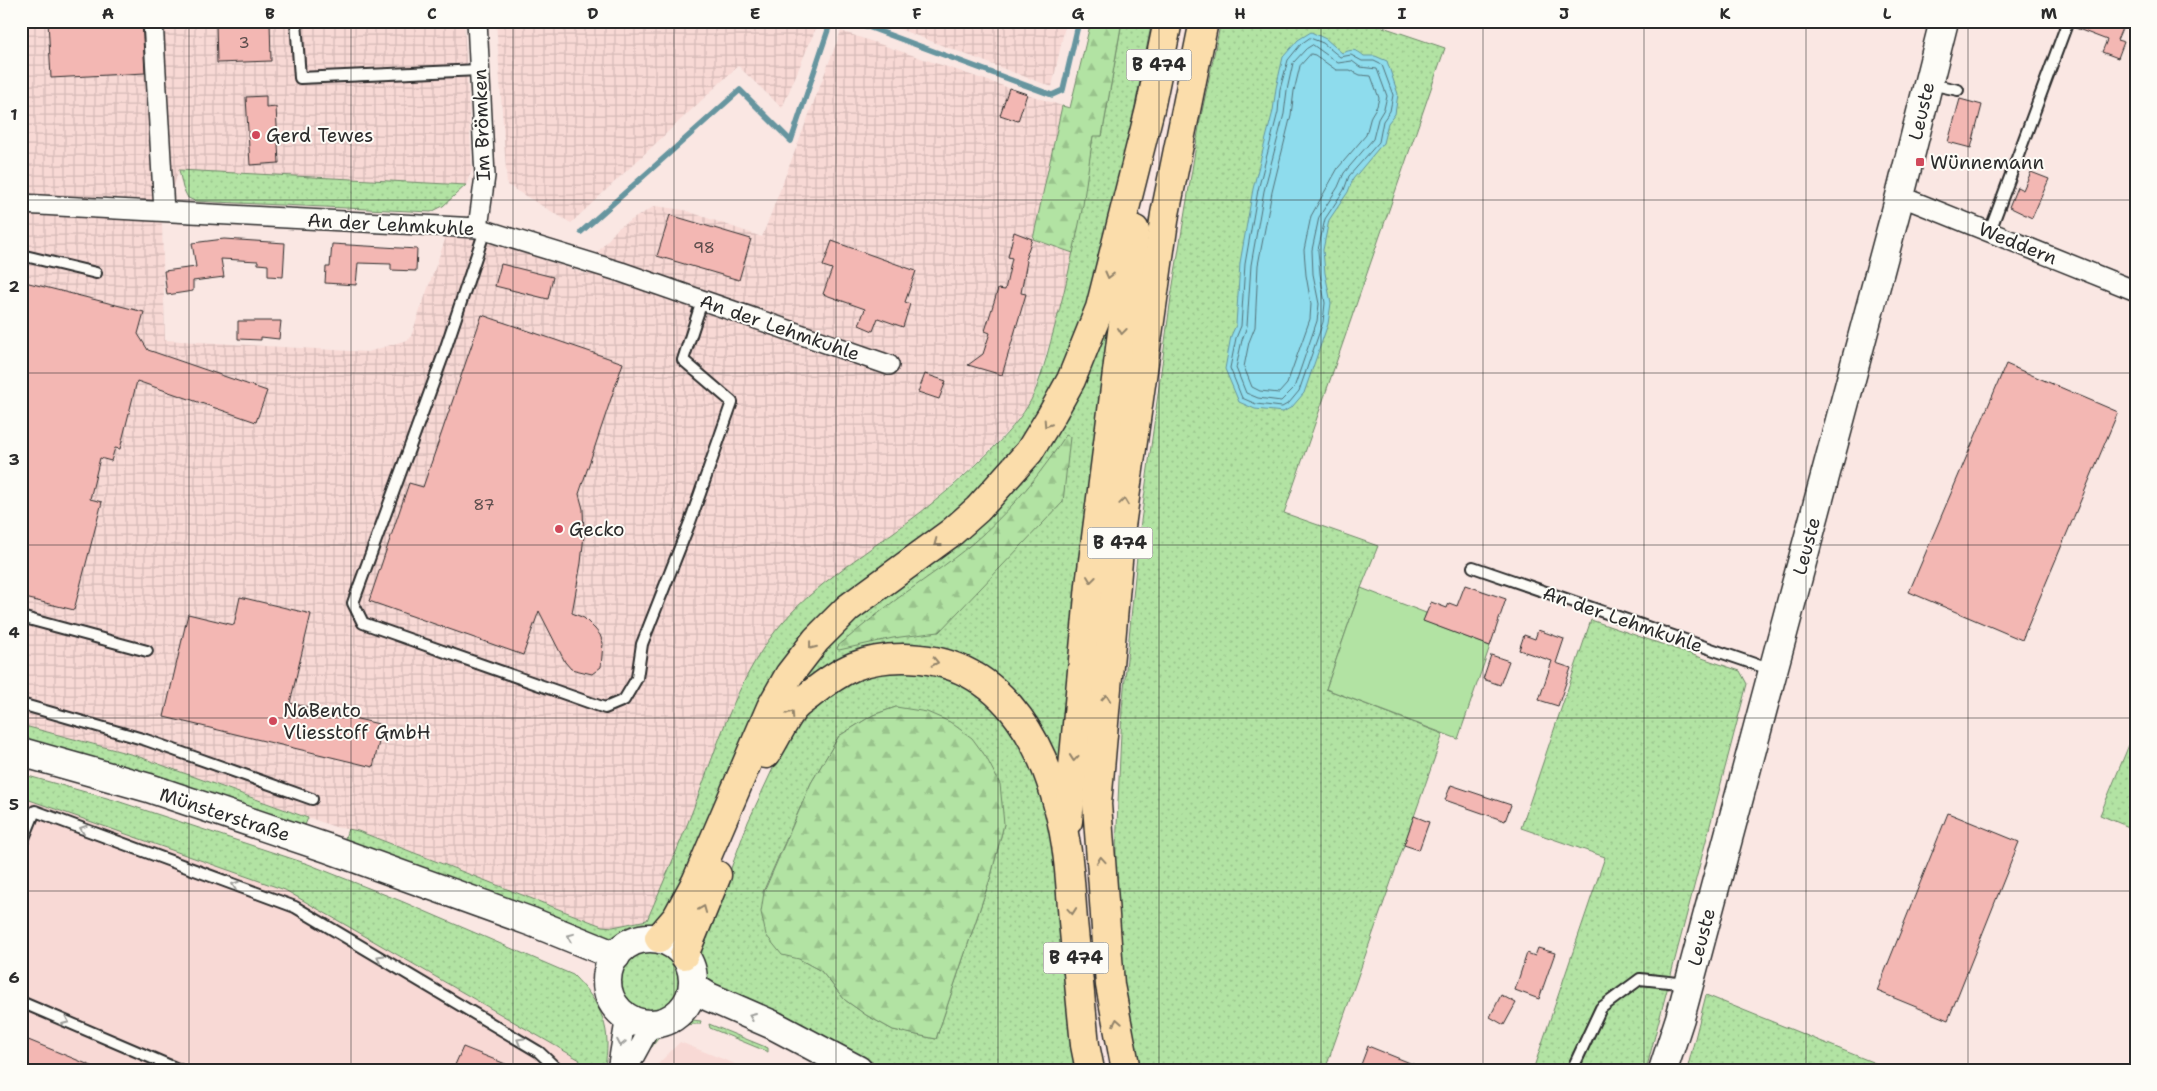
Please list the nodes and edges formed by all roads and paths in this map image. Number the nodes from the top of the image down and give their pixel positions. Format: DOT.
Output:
graph roads {
  1 [pos="153,21"];
  2 [pos="296,21"];
  3 [pos="477,21"];
  4 [pos="1168,21"];
  5 [pos="1204,21"];
  6 [pos="1944,21"];
  7 [pos="2068,21"];
  8 [pos="479,70"];
  9 [pos="1927,83"];
  10 [pos="1958,90"];
  11 [pos="1150,109"];
  12 [pos="1900,196"];
  13 [pos="21,204"];
  14 [pos="164,211"];
  15 [pos="481,229"];
  16 [pos="1990,231"];
  17 [pos="21,255"];
  18 [pos="96,273"];
  19 [pos="2136,291"];
  20 [pos="702,301"];
  21 [pos="889,365"];
  22 [pos="1473,567"];
  23 [pos="21,617"];
  24 [pos="147,650"];
  25 [pos="1773,670"];
  26 [pos="21,704"];
  27 [pos="21,752"];
  28 [pos="312,799"];
  29 [pos="21,845"];
  30 [pos="1066,845"];
  31 [pos="658,938"];
  32 [pos="684,955"];
  33 [pos="612,965"];
  34 [pos="1689,984"];
  35 [pos="693,987"];
  36 [pos="21,1002"];
  37 [pos="677,1014"];
  38 [pos="639,1020"];
  39 [pos="180,1070"];
  40 [pos="558,1070"];
  41 [pos="616,1070"];
  42 [pos="627,1070"];
  43 [pos="850,1070"];
  44 [pos="858,1070"];
  45 [pos="1090,1070"];
  46 [pos="1126,1070"];
  47 [pos="1572,1070"];
  48 [pos="1663,1070"];
  1 -- 14 [label="street"];
  2 -- 8 [label="lane"];
  3 -- 8 [label="street, Im Brömken"];
  4 -- 11 [label="highway, B 474"];
  46 -- 5 [label="highway, B 474, one-way"];
  6 -- 9 [label="main road, Leuste"];
  7 -- 16 [label="lane"];
  8 -- 15 [label="street, Im Brömken"];
  9 -- 10 [label="lane"];
  9 -- 12 [label="main road, Leuste"];
  11 -- 30 [label="highway, B 474, one-way"];
  11 -- 31 [label="highway, one-way"];
  12 -- 16 [label="street, Weddern"];
  12 -- 25 [label="main road, Leuste"];
  13 -- 14 [label="street, An der Lehmkuhle"];
  14 -- 15 [label="street, An der Lehmkuhle"];
  15 -- 20 [label="street, An der Lehmkuhle"];
  15 -- 20 [label="lane"];
  16 -- 19 [label="street, Weddern"];
  17 -- 18 [label="lane"];
  20 -- 21 [label="street, An der Lehmkuhle"];
  22 -- 25 [label="lane, An der Lehmkuhle"];
  23 -- 24 [label="lane"];
  25 -- 34 [label="main road, Leuste"];
  26 -- 28 [label="lane"];
  27 -- 33 [label="main road, Münsterstraße"];
  40 -- 29 [label="lane, one-way"];
  32 -- 30 [label="highway, one-way"];
  30 -- 45 [label="highway, B 474, one-way"];
  31 -- 32 [label="main road"];
  31 -- 33 [label="main road"];
  32 -- 35 [label="main road"];
  33 -- 38 [label="main road"];
  34 -- 47 [label="lane"];
  34 -- 48 [label="main road, Leuste"];
  35 -- 37 [label="main road"];
  44 -- 35 [label="main road, one-way"];
  36 -- 39 [label="lane, one-way"];
  37 -- 38 [label="main road"];
  37 -- 43 [label="main road"];
  38 -- 41 [label="street, one-way"];
  38 -- 42 [label="street"];
}
